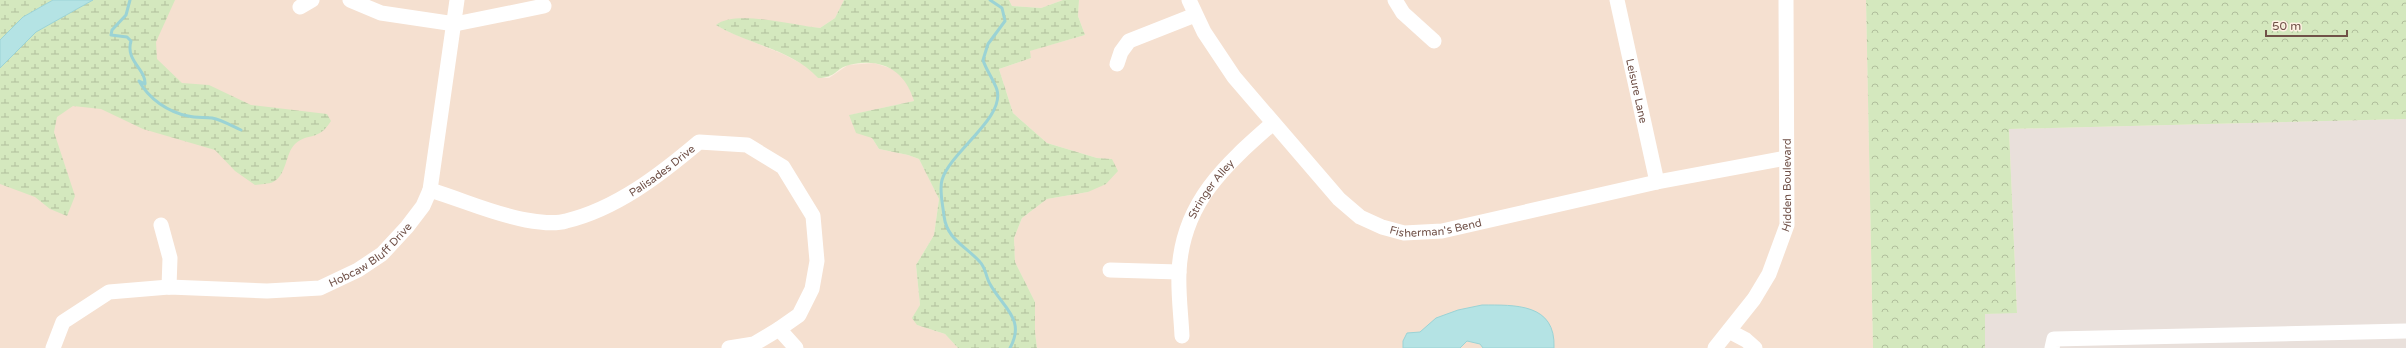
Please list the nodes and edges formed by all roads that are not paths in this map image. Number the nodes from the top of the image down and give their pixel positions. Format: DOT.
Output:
graph roads {
  1 [pos="350,0"];
  2 [pos="457,0"];
  3 [pos="1189,0"];
  4 [pos="1395,0"];
  5 [pos="1617,0"];
  6 [pos="1786,0"];
  7 [pos="544,6"];
  8 [pos="1195,15"];
  9 [pos="455,24"];
  10 [pos="1434,41"];
  11 [pos="1117,64"];
  12 [pos="1273,123"];
  13 [pos="1786,158"];
  14 [pos="1657,182"];
  15 [pos="430,190"];
  16 [pos="161,225"];
  17 [pos="1110,270"];
  18 [pos="1179,272"];
  19 [pos="169,287"];
  20 [pos="779,329"];
  21 [pos="1729,331"];
  22 [pos="2406,331"];
  23 [pos="1182,336"];
  24 [pos="54,348"];
  25 [pos="729,348"];
  26 [pos="796,348"];
  27 [pos="1715,348"];
  28 [pos="1755,348"];
  29 [pos="2052,348"];
  1 -- 9 [label="street"];
  2 -- 9 [label="street, Hobcaw Bluff Drive"];
  3 -- 8 [label="street, Fisherman's Bend"];
  4 -- 10 [label="street"];
  5 -- 14 [label="street, Leisure Lane"];
  6 -- 13 [label="street, Hidden Boulevard"];
  7 -- 9 [label="street"];
  8 -- 11 [label="street"];
  8 -- 12 [label="street, Fisherman's Bend"];
  9 -- 15 [label="street, Hobcaw Bluff Drive"];
  12 -- 14 [label="street, Fisherman's Bend"];
  12 -- 18 [label="street, Stringer Alley"];
  13 -- 14 [label="street, Fisherman's Bend"];
  13 -- 21 [label="street, Hidden Boulevard"];
  15 -- 19 [label="street, Hobcaw Bluff Drive"];
  15 -- 20 [label="street, Palisades Drive"];
  16 -- 19 [label="street"];
  17 -- 18 [label="street"];
  18 -- 23 [label="street, Stringer Alley"];
  19 -- 24 [label="street, Hobcaw Bluff Drive"];
  20 -- 25 [label="street, Palisades Drive"];
  20 -- 26 [label="street"];
  21 -- 27 [label="street, Hidden Boulevard"];
  21 -- 28 [label="street"];
  22 -- 29 [label="street"];
}
